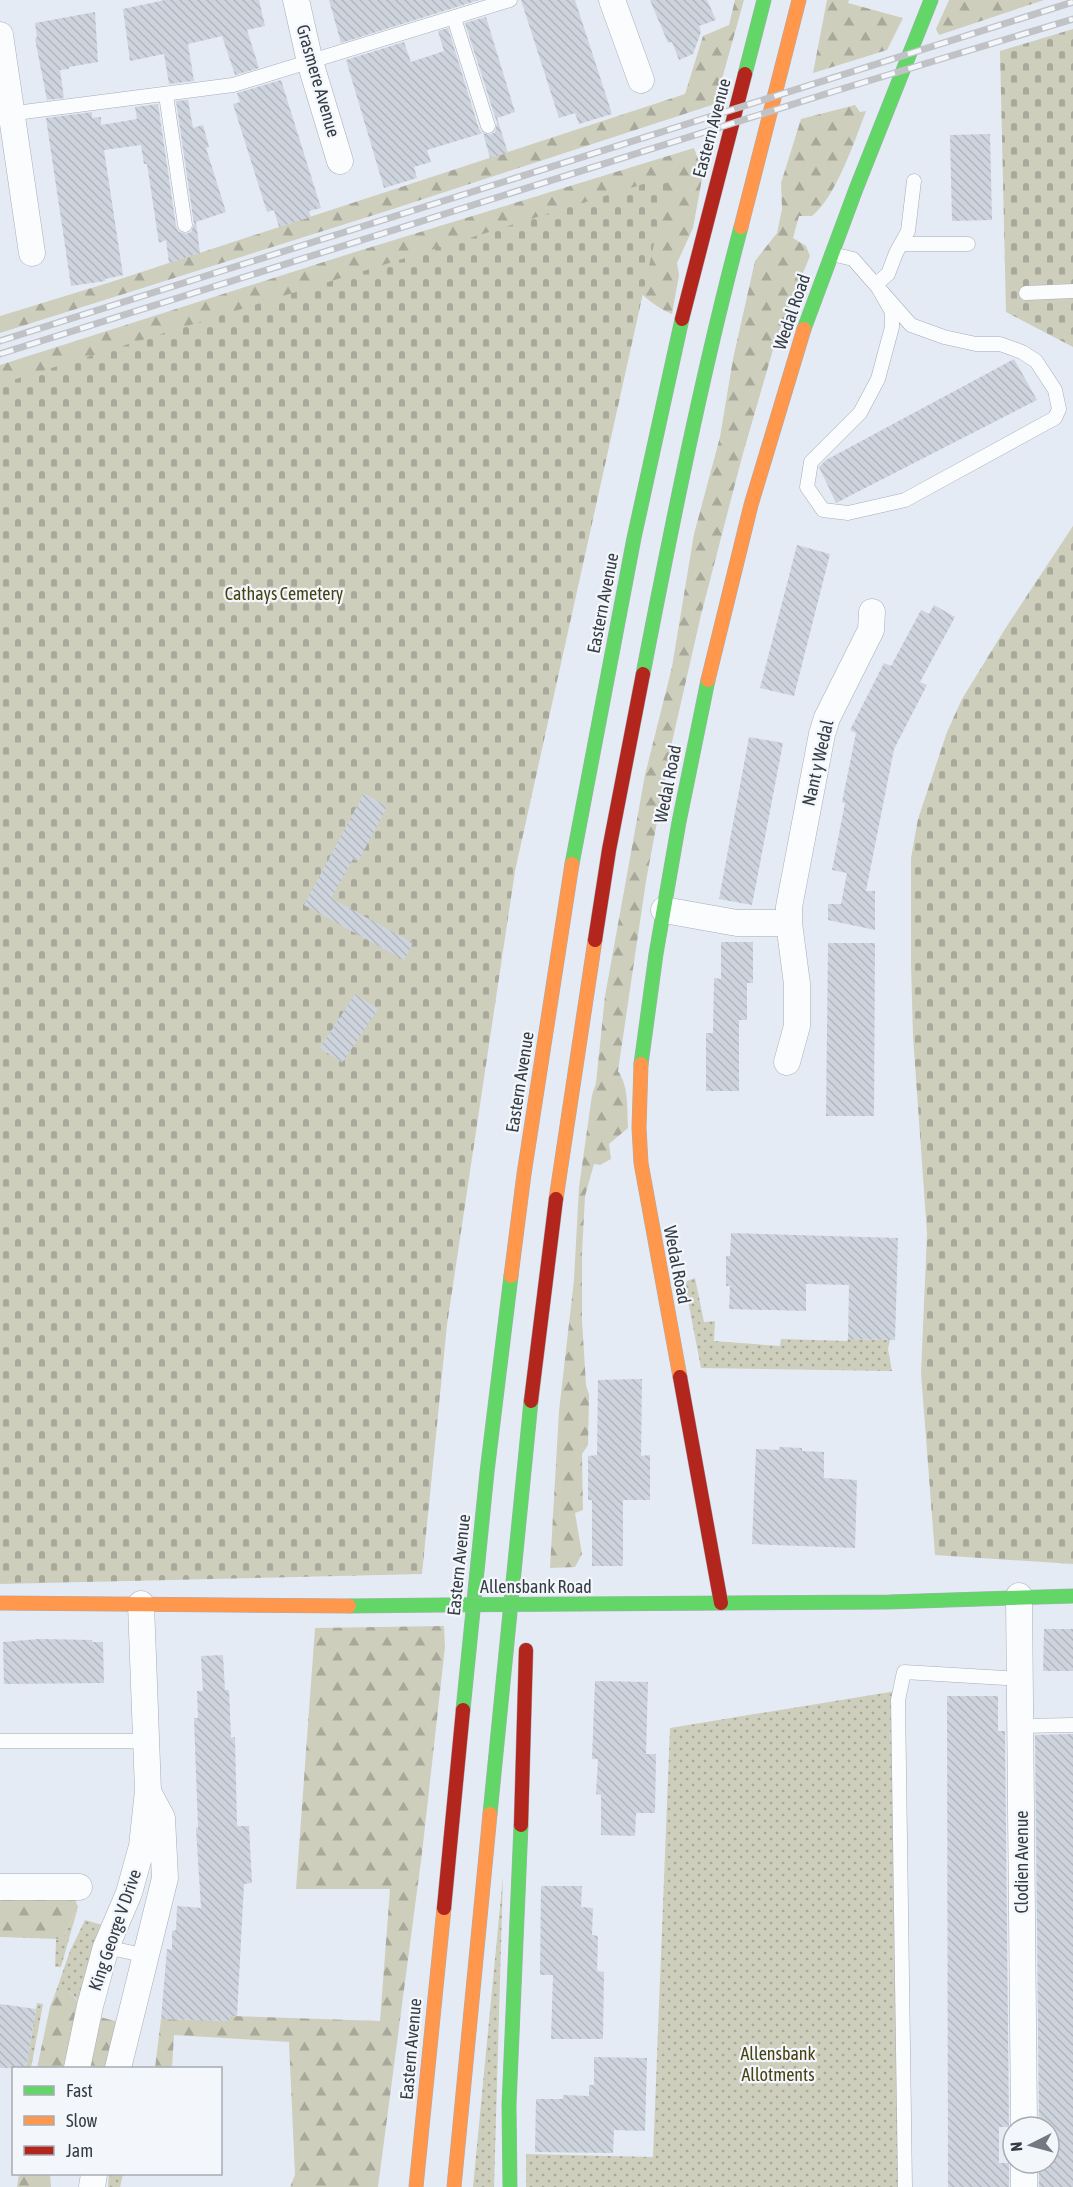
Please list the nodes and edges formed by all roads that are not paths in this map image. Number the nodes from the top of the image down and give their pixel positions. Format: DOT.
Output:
graph roads {
  1 [pos="296,0"];
  2 [pos="510,0"];
  3 [pos="612,0"];
  4 [pos="764,0"];
  5 [pos="799,0"];
  6 [pos="931,0"];
  7 [pos="454,18"];
  8 [pos="0,35"];
  9 [pos="310,62"];
  10 [pos="641,80"];
  11 [pos="166,95"];
  12 [pos="6,114"];
  13 [pos="488,126"];
  14 [pos="340,161"];
  15 [pos="914,181"];
  16 [pos="184,225"];
  17 [pos="901,244"];
  18 [pos="968,244"];
  19 [pos="32,254"];
  20 [pos="831,254"];
  21 [pos="876,284"];
  22 [pos="1073,291"];
  23 [pos="1026,293"];
  24 [pos="872,612"];
  25 [pos="664,910"];
  26 [pos="789,923"];
  27 [pos="786,1062"];
  28 [pos="525,1450"];
  29 [pos="531,1530"];
  30 [pos="530,1589"];
  31 [pos="1019,1596"];
  32 [pos="1073,1596"];
  33 [pos="0,1603"];
  34 [pos="721,1603"];
  35 [pos="141,1604"];
  36 [pos="528,1613"];
  37 [pos="527,1636"];
  38 [pos="1021,1679"];
  39 [pos="1073,1725"];
  40 [pos="1021,1726"];
  41 [pos="0,1741"];
  42 [pos="146,1741"];
  43 [pos="148,1791"];
  44 [pos="0,1887"];
  45 [pos="79,1887"];
  46 [pos="106,1947"];
  47 [pos="147,1956"];
  48 [pos="435,1987"];
  49 [pos="416,2049"];
  50 [pos="77,2067"];
  51 [pos="118,2067"];
  52 [pos="1024,2115"];
  53 [pos="416,2187"];
  54 [pos="454,2187"];
  55 [pos="510,2187"];
  56 [pos="905,2187"];
  1 -- 9 [label="street, Grasmere Avenue"];
  2 -- 7 [label="lane"];
  3 -- 10 [label="street"];
  4 -- 48 [label="main road, Eastern Avenue"];
  5 -- 28 [label="main road"];
  6 -- 20 [label="main road, Wedal Road"];
  7 -- 9 [label="lane"];
  7 -- 13 [label="lane"];
  8 -- 12 [label="street"];
  9 -- 11 [label="lane"];
  9 -- 14 [label="street, Grasmere Avenue"];
  11 -- 12 [label="lane"];
  11 -- 16 [label="lane"];
  12 -- 19 [label="street"];
  15 -- 17 [label="lane"];
  17 -- 18 [label="lane"];
  17 -- 21 [label="lane"];
  20 -- 21 [label="lane"];
  20 -- 25 [label="main road, Wedal Road"];
  21 -- 21 [label="lane"];
  22 -- 23 [label="lane"];
  24 -- 26 [label="street, Nant y Wedal"];
  25 -- 26 [label="street"];
  25 -- 34 [label="main road, Wedal Road"];
  26 -- 27 [label="street, Nant y Wedal"];
  28 -- 29 [label="main road"];
  28 -- 54 [label="main road"];
  30 -- 36 [label="main road"];
  31 -- 32 [label="main road, Allensbank Road"];
  31 -- 34 [label="main road, Allensbank Road"];
  31 -- 38 [label="street, Clodien Avenue"];
  33 -- 35 [label="main road, Allensbank Road"];
  34 -- 35 [label="main road, Allensbank Road, bridge"];
  35 -- 42 [label="street, King George V Drive"];
  37 -- 55 [label="main road"];
  38 -- 40 [label="street, Clodien Avenue"];
  38 -- 56 [label="lane"];
  39 -- 40 [label="lane"];
  40 -- 52 [label="street, Clodien Avenue"];
  41 -- 42 [label="lane"];
  42 -- 43 [label="street, King George V Drive"];
  43 -- 46 [label="street, King George V Drive"];
  43 -- 47 [label="street, King George V Drive"];
  44 -- 45 [label="street"];
  46 -- 47 [label="lane"];
  46 -- 50 [label="street, King George V Drive"];
  47 -- 51 [label="street, King George V Drive"];
  48 -- 49 [label="main road"];
  48 -- 53 [label="main road, Eastern Avenue"];
}
